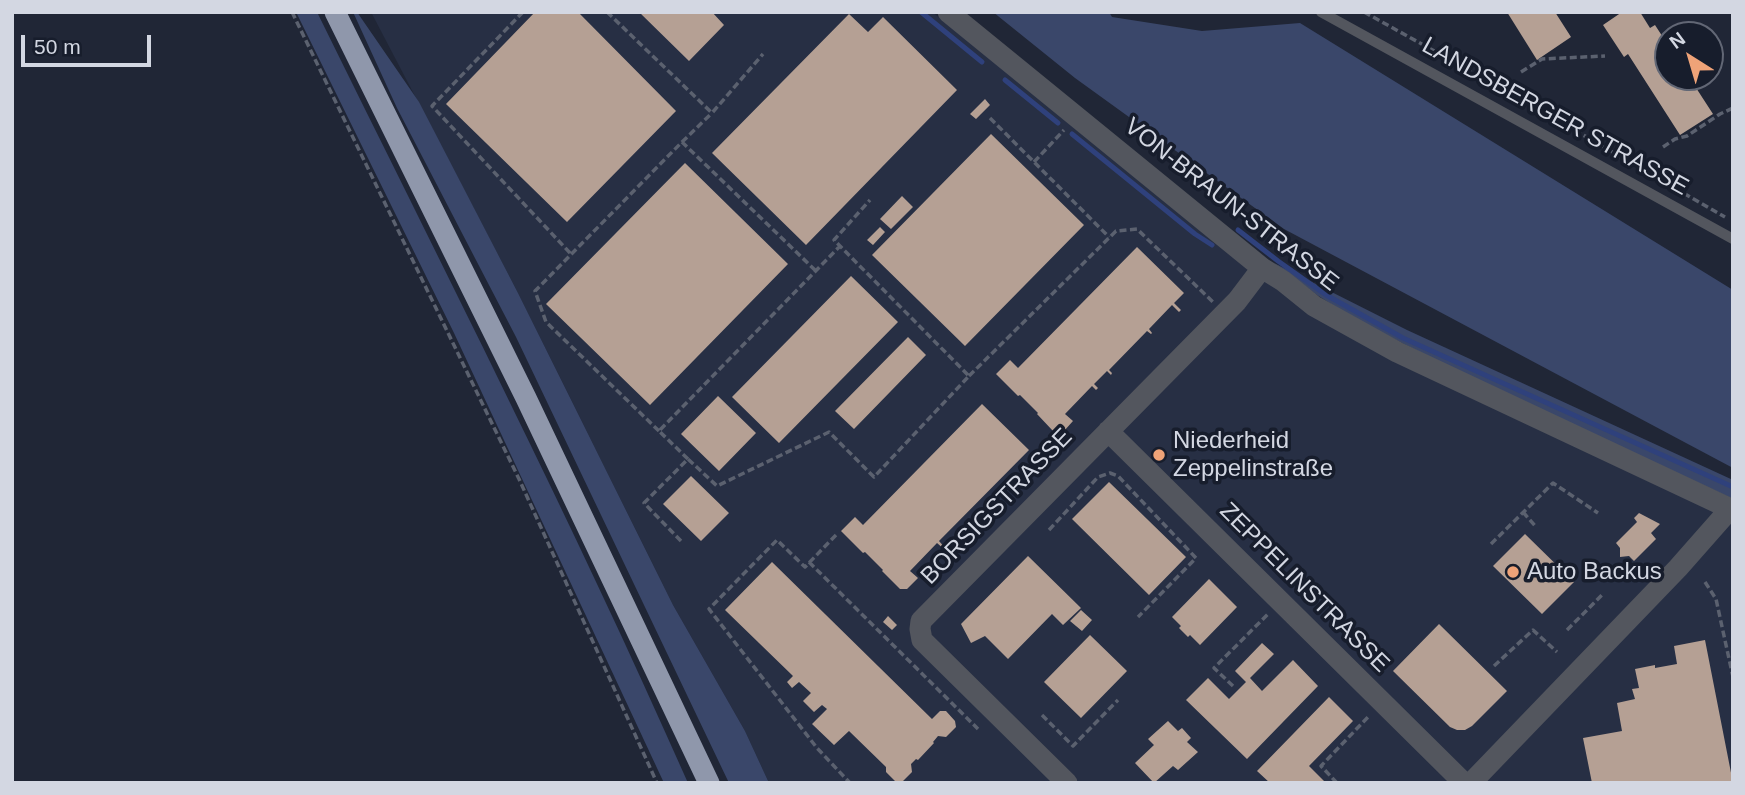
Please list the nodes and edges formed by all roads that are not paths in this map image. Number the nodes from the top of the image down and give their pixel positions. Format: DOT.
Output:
graph roads {
  1 [pos="335,12"];
  2 [pos="948,12"];
  3 [pos="1321,12"];
  4 [pos="1733,239"];
  5 [pos="1262,268"];
  6 [pos="1108,431"];
  7 [pos="1731,510"];
  8 [pos="709,783"];
  9 [pos="1067,783"];
  10 [pos="1464,783"];
  11 [pos="1471,783"];
  1 -- 8 [label="highway"];
  2 -- 5 [label="street, VON-BRAUN-STRASSE"];
  3 -- 4 [label="lane, LANDSBERGER STRASSE"];
  5 -- 6 [label="street, BORSIGSTRASSE"];
  5 -- 7 [label="street, VON-BRAUN-STRASSE"];
  6 -- 9 [label="street, BORSIGSTRASSE"];
  6 -- 10 [label="street, ZEPPELINSTRASSE"];
  7 -- 11 [label="street"];
}
